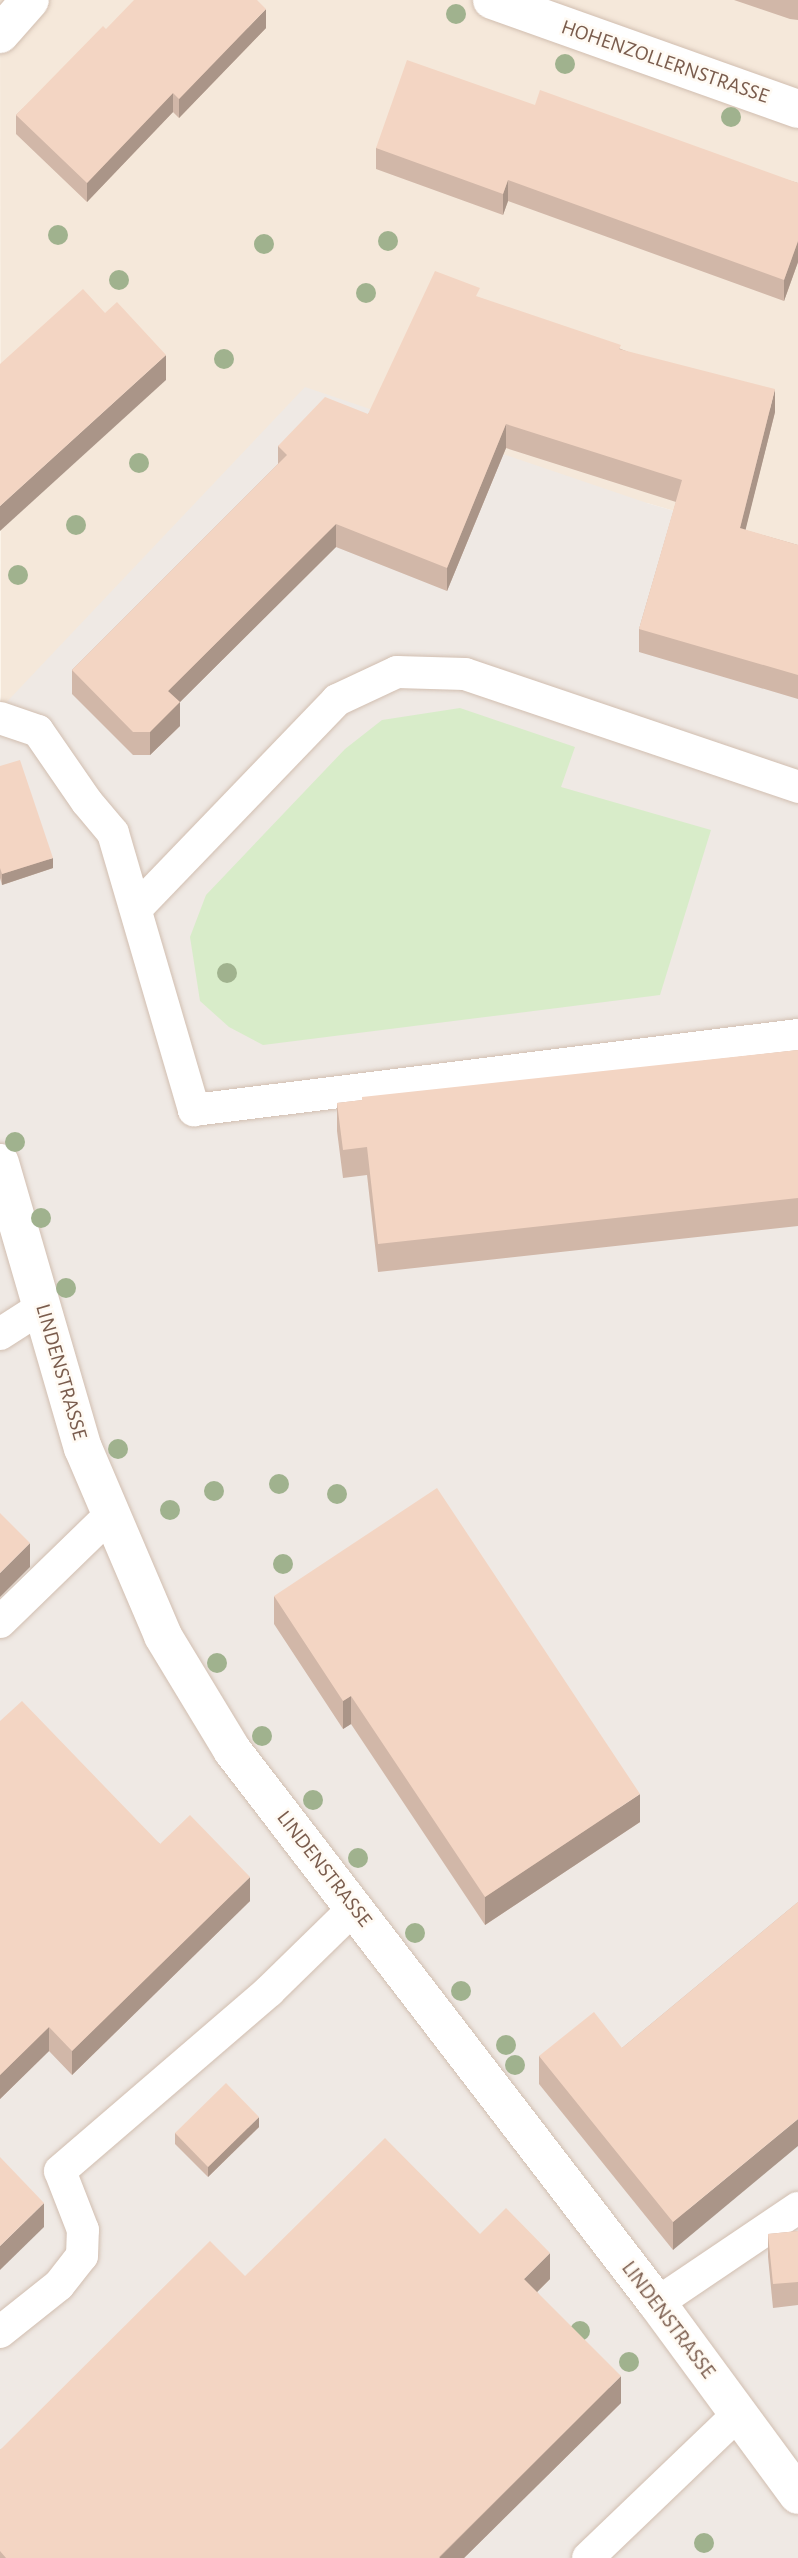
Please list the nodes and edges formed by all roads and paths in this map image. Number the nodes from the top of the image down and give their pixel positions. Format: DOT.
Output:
graph roads {
  1 [pos="30,0"];
  2 [pos="492,0"];
  3 [pos="0,34"];
  4 [pos="798,109"];
  5 [pos="0,718"];
  6 [pos="798,787"];
  7 [pos="136,909"];
  8 [pos="798,1035"];
  9 [pos="2,1179"];
  10 [pos="42,1307"];
  11 [pos="0,1334"];
  12 [pos="111,1514"];
  13 [pos="0,1622"];
  14 [pos="354,1908"];
  15 [pos="798,2208"];
  16 [pos="657,2303"];
  17 [pos="0,2332"];
  18 [pos="738,2414"];
  19 [pos="798,2495"];
  20 [pos="588,2558"];
  1 -- 3 [label="street"];
  2 -- 4 [label="street, HOHENZOLLERNSTRASSE"];
  5 -- 7 [label="lane"];
  6 -- 7 [label="lane"];
  7 -- 8 [label="lane"];
  9 -- 10 [label="street, LINDENSTRASSE"];
  10 -- 11 [label="lane"];
  10 -- 12 [label="street, LINDENSTRASSE"];
  12 -- 13 [label="lane"];
  12 -- 14 [label="street, LINDENSTRASSE"];
  14 -- 16 [label="street, LINDENSTRASSE"];
  14 -- 17 [label="lane"];
  15 -- 16 [label="lane"];
  16 -- 18 [label="street, LINDENSTRASSE"];
  18 -- 19 [label="street, LINDENSTRASSE"];
  18 -- 20 [label="lane"];
}
